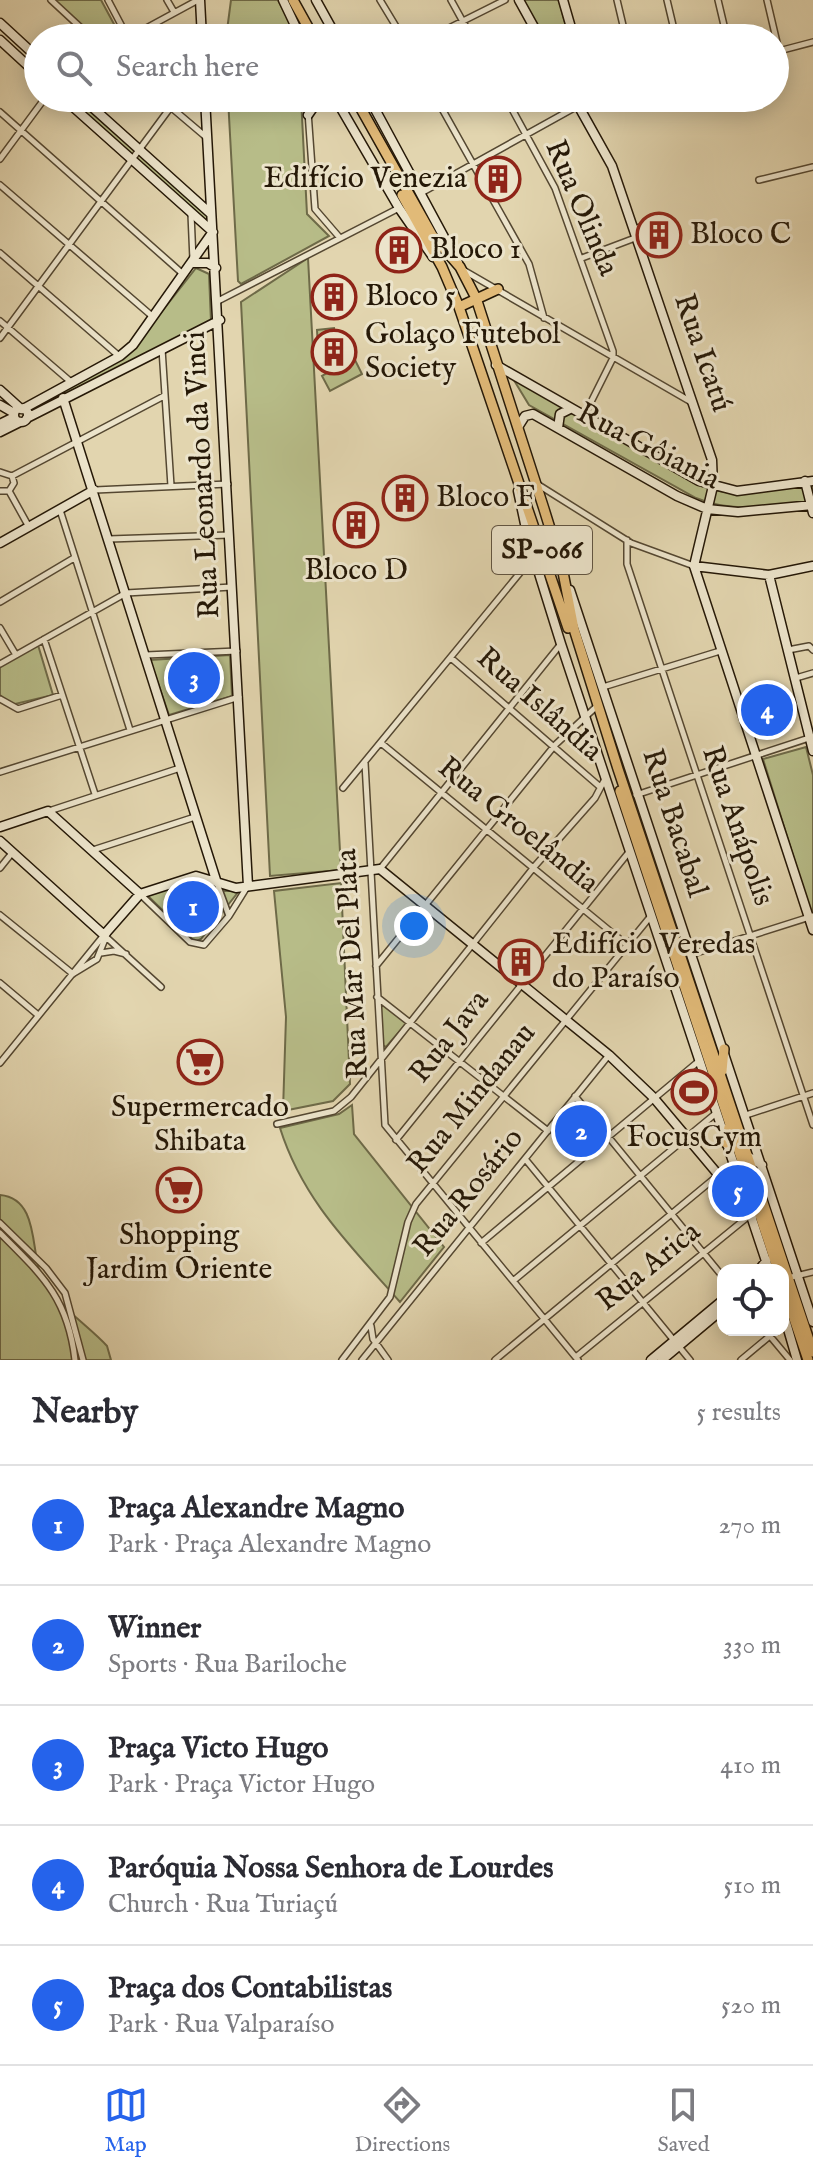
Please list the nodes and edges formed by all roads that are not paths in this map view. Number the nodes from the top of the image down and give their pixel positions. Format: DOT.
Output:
graph roads {
  1 [pos="51,0"];
  2 [pos="108,0"];
  3 [pos="167,0"];
  4 [pos="199,0"];
  5 [pos="283,0"];
  6 [pos="293,0"];
  7 [pos="300,0"];
  8 [pos="316,0"];
  9 [pos="380,0"];
  10 [pos="451,0"];
  11 [pos="505,0"];
  12 [pos="519,0"];
  13 [pos="563,0"];
  14 [pos="617,0"];
  15 [pos="667,0"];
  16 [pos="718,0"];
  17 [pos="767,0"];
  18 [pos="174,12"];
  19 [pos="462,21"];
  20 [pos="0,23"];
  21 [pos="76,24"];
  22 [pos="121,24"];
  23 [pos="153,24"];
  24 [pos="201,24"];
  25 [pos="294,24"];
  26 [pos="306,24"];
  27 [pos="313,24"];
  28 [pos="329,24"];
  29 [pos="395,24"];
  30 [pos="456,24"];
  31 [pos="464,24"];
  32 [pos="532,24"];
  33 [pos="570,24"];
  34 [pos="623,24"];
  35 [pos="673,24"];
  36 [pos="724,24"];
  37 [pos="772,24"];
  38 [pos="0,40"];
  39 [pos="813,42"];
  40 [pos="24,45"];
  41 [pos="789,49"];
  42 [pos="24,62"];
  43 [pos="0,112"];
  44 [pos="35,112"];
  45 [pos="79,112"];
  46 [pos="97,112"];
  47 [pos="167,112"];
  48 [pos="175,112"];
  49 [pos="206,112"];
  50 [pos="308,112"];
  51 [pos="310,112"];
  52 [pos="343,112"];
  53 [pos="356,112"];
  54 [pos="363,112"];
  55 [pos="377,112"];
  56 [pos="444,112"];
  57 [pos="514,112"];
  58 [pos="561,112"];
  59 [pos="582,112"];
  60 [pos="308,115"];
  61 [pos="21,131"];
  62 [pos="527,135"];
  63 [pos="207,138"];
  64 [pos="139,150"];
  65 [pos="0,159"];
  66 [pos="133,160"];
  67 [pos="473,164"];
  68 [pos="813,167"];
  69 [pos="759,180"];
  70 [pos="0,185"];
  71 [pos="421,193"];
  72 [pos="102,201"];
  73 [pos="399,208"];
  74 [pos="191,213"];
  75 [pos="211,214"];
  76 [pos="646,225"];
  77 [pos="213,232"];
  78 [pos="635,233"];
  79 [pos="340,238"];
  80 [pos="70,245"];
  81 [pos="0,253"];
  82 [pos="582,258"];
  83 [pos="193,263"];
  84 [pos="442,267"];
  85 [pos="216,268"];
  86 [pos="461,268"];
  87 [pos="184,274"];
  88 [pos="39,287"];
  89 [pos="498,289"];
  90 [pos="476,298"];
  91 [pos="218,301"];
  92 [pos="459,307"];
  93 [pos="153,317"];
  94 [pos="544,318"];
  95 [pos="220,320"];
  96 [pos="0,321"];
  97 [pos="8,327"];
  98 [pos="0,338"];
  99 [pos="607,338"];
  100 [pos="162,349"];
  101 [pos="594,349"];
  102 [pos="120,356"];
  103 [pos="612,360"];
  104 [pos="496,365"];
  105 [pos="86,381"];
  106 [pos="72,383"];
  107 [pos="0,390"];
  108 [pos="164,396"];
  109 [pos="63,398"];
  110 [pos="694,404"];
  111 [pos="0,405"];
  112 [pos="570,409"];
  113 [pos="20,415"];
  114 [pos="583,418"];
  115 [pos="0,424"];
  116 [pos="518,427"];
  117 [pos="558,428"];
  118 [pos="0,432"];
  119 [pos="77,441"];
  120 [pos="512,463"];
  121 [pos="0,472"];
  122 [pos="12,476"];
  123 [pos="809,481"];
  124 [pos="228,484"];
  125 [pos="536,484"];
  126 [pos="171,486"];
  127 [pos="713,486"];
  128 [pos="94,490"];
  129 [pos="0,491"];
  130 [pos="9,491"];
  131 [pos="812,508"];
  132 [pos="544,509"];
  133 [pos="707,509"];
  134 [pos="60,510"];
  135 [pos="530,513"];
  136 [pos="29,527"];
  137 [pos="230,535"];
  138 [pos="109,539"];
  139 [pos="627,540"];
  140 [pos="0,543"];
  141 [pos="534,556"];
  142 [pos="74,558"];
  143 [pos="694,566"];
  144 [pos="813,566"];
  145 [pos="562,567"];
  146 [pos="769,575"];
  147 [pos="233,587"];
  148 [pos="126,593"];
  149 [pos="0,602"];
  150 [pos="91,612"];
  151 [pos="0,628"];
  152 [pos="44,639"];
  153 [pos="561,644"];
  154 [pos="787,650"];
  155 [pos="813,650"];
  156 [pos="237,651"];
  157 [pos="720,651"];
  158 [pos="16,655"];
  159 [pos="146,655"];
  160 [pos="451,658"];
  161 [pos="0,664"];
  162 [pos="661,667"];
  163 [pos="813,673"];
  164 [pos="795,678"];
  165 [pos="603,687"];
  166 [pos="62,695"];
  167 [pos="239,697"];
  168 [pos="0,699"];
  169 [pos="611,708"];
  170 [pos="508,709"];
  171 [pos="592,709"];
  172 [pos="166,719"];
  173 [pos="130,730"];
  174 [pos="811,737"];
  175 [pos="381,743"];
  176 [pos="555,745"];
  177 [pos="80,747"];
  178 [pos="813,751"];
  179 [pos="755,757"];
  180 [pos="365,763"];
  181 [pos="181,768"];
  182 [pos="1,770"];
  183 [pos="607,775"];
  184 [pos="696,775"];
  185 [pos="634,778"];
  186 [pos="599,786"];
  187 [pos="343,788"];
  188 [pos="442,792"];
  189 [pos="95,794"];
  190 [pos="622,794"];
  191 [pos="639,795"];
  192 [pos="595,798"];
  193 [pos="48,811"];
  194 [pos="196,816"];
  195 [pos="0,827"];
  196 [pos="486,829"];
  197 [pos="0,841"];
  198 [pos="629,846"];
  199 [pos="93,850"];
  200 [pos="12,852"];
  201 [pos="642,859"];
  202 [pos="534,867"];
  203 [pos="0,868"];
  204 [pos="380,869"];
  205 [pos="370,871"];
  206 [pos="216,880"];
  207 [pos="248,886"];
  208 [pos="140,894"];
  209 [pos="425,904"];
  210 [pos="583,907"];
  211 [pos="0,915"];
  212 [pos="652,915"];
  213 [pos="229,916"];
  214 [pos="811,917"];
  215 [pos="813,930"];
  216 [pos="106,934"];
  217 [pos="752,936"];
  218 [pos="473,944"];
  219 [pos="627,945"];
  220 [pos="101,954"];
  221 [pos="693,954"];
  222 [pos="88,955"];
  223 [pos="127,955"];
  224 [pos="542,958"];
  225 [pos="510,959"];
  226 [pos="93,962"];
  227 [pos="376,967"];
  228 [pos="73,974"];
  229 [pos="0,983"];
  230 [pos="521,983"];
  231 [pos="161,987"];
  232 [pos="377,996"];
  233 [pos="38,1015"];
  234 [pos="566,1018"];
  235 [pos="411,1023"];
  236 [pos="693,1043"];
  237 [pos="724,1049"];
  238 [pos="609,1055"];
  239 [pos="1,1059"];
  240 [pos="381,1061"];
  241 [pos="703,1061"];
  242 [pos="458,1062"];
  243 [pos="724,1086"];
  244 [pos="813,1093"];
  245 [pos="575,1096"];
  246 [pos="803,1096"];
  247 [pos="653,1097"];
  248 [pos="505,1098"];
  249 [pos="715,1114"];
  250 [pos="746,1115"];
  251 [pos="277,1124"];
  252 [pos="813,1125"];
  253 [pos="729,1127"];
  254 [pos="548,1131"];
  255 [pos="609,1136"];
  256 [pos="685,1137"];
  257 [pos="396,1140"];
  258 [pos="726,1143"];
  259 [pos="525,1160"];
  260 [pos="741,1161"];
  261 [pos="762,1165"];
  262 [pos="639,1174"];
  263 [pos="717,1177"];
  264 [pos="431,1184"];
  265 [pos="548,1187"];
  266 [pos="672,1212"];
  267 [pos="752,1215"];
  268 [pos="0,1223"];
  269 [pos="580,1226"];
  270 [pos="467,1227"];
  271 [pos="0,1233"];
  272 [pos="481,1243"];
  273 [pos="789,1247"];
  274 [pos="704,1253"];
  275 [pos="611,1263"];
  276 [pos="771,1264"];
  277 [pos="771,1264"];
  278 [pos="774,1264"];
  279 [pos="788,1264"];
  280 [pos="717,1269"];
  281 [pos="813,1272"];
  282 [pos="789,1280"];
  283 [pos="513,1281"];
  284 [pos="789,1282"];
  285 [pos="789,1283"];
  286 [pos="789,1284"];
  287 [pos="644,1302"];
  288 [pos="717,1305"];
  289 [pos="717,1313"];
  290 [pos="544,1319"];
  291 [pos="813,1322"];
  292 [pos="371,1326"];
  293 [pos="765,1336"];
  294 [pos="770,1336"];
  295 [pos="789,1336"];
  296 [pos="676,1343"];
  297 [pos="376,1344"];
  298 [pos="813,1352"];
  299 [pos="577,1359"];
  300 [pos="75,1360"];
  301 [pos="83,1360"];
  302 [pos="342,1360"];
  303 [pos="362,1360"];
  304 [pos="388,1360"];
  305 [pos="495,1360"];
  306 [pos="651,1360"];
  307 [pos="662,1360"];
  308 [pos="690,1360"];
  309 [pos="741,1360"];
  310 [pos="790,1360"];
  311 [pos="797,1360"];
  312 [pos="808,1360"];
  1 -- 21 [label="street"];
  2 -- 22 [label="street"];
  3 -- 18 [label="street"];
  4 -- 18 [label="street"];
  4 -- 24 [label="street"];
  5 -- 25 [label="street"];
  6 -- 26 [label="main road"];
  7 -- 27 [label="main road"];
  8 -- 28 [label="street"];
  9 -- 29 [label="street"];
  10 -- 19 [label="street"];
  11 -- 19 [label="street"];
  12 -- 32 [label="street"];
  13 -- 33 [label="street"];
  14 -- 34 [label="street"];
  15 -- 35 [label="street"];
  16 -- 36 [label="street"];
  17 -- 37 [label="street"];
  18 -- 23 [label="street"];
  19 -- 30 [label="street"];
  19 -- 31 [label="street"];
  20 -- 40 [label="street"];
  38 -- 42 [label="street"];
  39 -- 41 [label="street"];
  43 -- 61 [label="street"];
  44 -- 61 [label="street"];
  45 -- 66 [label="street"];
  46 -- 64 [label="street"];
  47 -- 64 [label="street"];
  48 -- 63 [label="street"];
  49 -- 63 [label="street, Rua Leonardo da Vinci"];
  50 -- 60 [label="street"];
  51 -- 60 [label="street"];
  52 -- 73 [label="street"];
  53 -- 84 [label="main road, SP-066"];
  54 -- 86 [label="main road, SP-066"];
  55 -- 71 [label="street"];
  56 -- 67 [label="street"];
  57 -- 62 [label="street, Rua Olinda"];
  58 -- 62 [label="street"];
  59 -- 78 [label="street, Rua Icatú"];
  60 -- 79 [label="street"];
  61 -- 65 [label="street"];
  61 -- 72 [label="street"];
  62 -- 67 [label="street"];
  62 -- 82 [label="street, Rua Olinda"];
  63 -- 75 [label="street, Rua Leonardo da Vinci"];
  64 -- 66 [label="street"];
  64 -- 75 [label="street"];
  66 -- 72 [label="street"];
  66 -- 74 [label="street"];
  67 -- 71 [label="street"];
  67 -- 94 [label="street"];
  68 -- 69 [label="street"];
  70 -- 80 [label="street"];
  71 -- 86 [label="street"];
  72 -- 80 [label="street"];
  72 -- 87 [label="street"];
  73 -- 79 [label="street"];
  73 -- 84 [label="street"];
  74 -- 77 [label="street"];
  74 -- 83 [label="street"];
  75 -- 77 [label="street, Rua Leonardo da Vinci"];
  76 -- 78 [label="street"];
  77 -- 83 [label="street"];
  77 -- 85 [label="street, Rua Leonardo da Vinci"];
  78 -- 82 [label="street"];
  78 -- 110 [label="street, Rua Icatú"];
  79 -- 91 [label="street"];
  80 -- 88 [label="street"];
  80 -- 93 [label="street"];
  81 -- 88 [label="street"];
  82 -- 99 [label="street, Rua Olinda"];
  83 -- 85 [label="street"];
  83 -- 87 [label="street"];
  84 -- 92 [label="main road, SP-066"];
  85 -- 91 [label="street, Rua Leonardo da Vinci"];
  86 -- 89 [label="street"];
  86 -- 90 [label="main road, SP-066"];
  87 -- 93 [label="street"];
  88 -- 97 [label="street"];
  88 -- 102 [label="street"];
  89 -- 90 [label="main road"];
  89 -- 94 [label="street"];
  90 -- 92 [label="main road"];
  90 -- 104 [label="main road, SP-066"];
  91 -- 95 [label="street, Rua Leonardo da Vinci"];
  92 -- 120 [label="main road, SP-066"];
  93 -- 102 [label="street"];
  94 -- 101 [label="street"];
  95 -- 100 [label="street"];
  95 -- 124 [label="street, Rua Leonardo da Vinci"];
  96 -- 97 [label="street"];
  97 -- 98 [label="street"];
  97 -- 106 [label="street"];
  99 -- 101 [label="street"];
  99 -- 103 [label="street, Rua Olinda"];
  100 -- 105 [label="street"];
  100 -- 108 [label="street"];
  101 -- 103 [label="street"];
  102 -- 105 [label="street"];
  103 -- 110 [label="street"];
  103 -- 114 [label="street"];
  104 -- 112 [label="street, Rua Gôiania"];
  104 -- 116 [label="main road, SP-066"];
  105 -- 106 [label="street"];
  105 -- 109 [label="street"];
  106 -- 113 [label="street"];
  107 -- 113 [label="street"];
  108 -- 119 [label="street"];
  108 -- 126 [label="street"];
  109 -- 113 [label="street"];
  109 -- 119 [label="street"];
  110 -- 127 [label="street, Rua Icatú"];
  111 -- 113 [label="street"];
  112 -- 114 [label="street, Rua Gôiania"];
  112 -- 117 [label="street"];
  113 -- 115 [label="street"];
  113 -- 118 [label="street"];
  114 -- 127 [label="street, Rua Gôiania"];
  116 -- 117 [label="street, Rua Gôiania"];
  116 -- 125 [label="main road, SP-066"];
  117 -- 133 [label="street, Rua Gôiania"];
  119 -- 122 [label="street"];
  119 -- 128 [label="street"];
  120 -- 135 [label="main road, SP-066"];
  120 -- 141 [label="street"];
  121 -- 122 [label="street"];
  122 -- 130 [label="street"];
  123 -- 127 [label="street, Rua Gôiania"];
  123 -- 131 [label="street"];
  124 -- 126 [label="street"];
  124 -- 137 [label="street, Rua Leonardo da Vinci"];
  125 -- 132 [label="main road, SP-066"];
  125 -- 139 [label="street"];
  126 -- 128 [label="street"];
  127 -- 133 [label="street, Rua Icatú"];
  128 -- 134 [label="street"];
  128 -- 138 [label="street"];
  129 -- 130 [label="street"];
  130 -- 136 [label="street"];
  131 -- 133 [label="street, Rua Gôiania"];
  132 -- 135 [label="main road"];
  132 -- 145 [label="main road, SP-066"];
  133 -- 143 [label="street, Rua Icatú"];
  134 -- 136 [label="street"];
  134 -- 142 [label="street"];
  135 -- 171 [label="main road, SP-066"];
  136 -- 140 [label="street"];
  137 -- 138 [label="street"];
  137 -- 147 [label="street, Rua Leonardo da Vinci"];
  138 -- 148 [label="street"];
  139 -- 143 [label="street"];
  139 -- 162 [label="street, Rua Anápolis"];
  141 -- 153 [label="street"];
  141 -- 160 [label="street"];
  142 -- 149 [label="street"];
  142 -- 150 [label="street"];
  143 -- 146 [label="street"];
  143 -- 157 [label="street"];
  144 -- 146 [label="street"];
  145 -- 165 [label="street, Rua Bacabal"];
  145 -- 171 [label="main road, SP-066"];
  146 -- 154 [label="street"];
  147 -- 148 [label="street"];
  147 -- 156 [label="street, Rua Leonardo da Vinci"];
  148 -- 150 [label="street"];
  148 -- 159 [label="street"];
  150 -- 152 [label="street"];
  150 -- 173 [label="street"];
  151 -- 158 [label="street"];
  152 -- 158 [label="street"];
  152 -- 166 [label="street"];
  153 -- 170 [label="street"];
  153 -- 171 [label="street"];
  154 -- 155 [label="street"];
  154 -- 164 [label="street"];
  156 -- 159 [label="street"];
  156 -- 167 [label="street, Rua Leonardo da Vinci"];
  157 -- 162 [label="street"];
  157 -- 179 [label="street"];
  158 -- 161 [label="street"];
  159 -- 172 [label="street"];
  160 -- 170 [label="street, Rua Islândia"];
  160 -- 175 [label="street"];
  162 -- 165 [label="street"];
  162 -- 184 [label="street, Rua Anápolis"];
  163 -- 164 [label="street"];
  164 -- 174 [label="street"];
  165 -- 169 [label="street, Rua Bacabal"];
  166 -- 168 [label="street"];
  166 -- 177 [label="street"];
  167 -- 172 [label="street"];
  167 -- 207 [label="street, Rua Leonardo da Vinci"];
  169 -- 171 [label="street"];
  169 -- 185 [label="street, Rua Bacabal"];
  170 -- 176 [label="street, Rua Islândia"];
  170 -- 188 [label="street"];
  171 -- 176 [label="street"];
  171 -- 183 [label="street"];
  171 -- 190 [label="main road, SP-066"];
  172 -- 173 [label="street"];
  172 -- 181 [label="street"];
  173 -- 177 [label="street"];
  174 -- 178 [label="street"];
  174 -- 179 [label="street"];
  175 -- 180 [label="street"];
  175 -- 188 [label="street, Rua Groelândia"];
  176 -- 186 [label="street, Rua Islândia"];
  176 -- 196 [label="street"];
  177 -- 182 [label="street"];
  177 -- 189 [label="street"];
  179 -- 184 [label="street"];
  179 -- 214 [label="street"];
  180 -- 187 [label="street"];
  180 -- 205 [label="street, Rua Mar Del Plata"];
  181 -- 189 [label="street"];
  181 -- 194 [label="street"];
  183 -- 186 [label="street"];
  183 -- 190 [label="street"];
  184 -- 191 [label="street"];
  184 -- 217 [label="street, Rua Anápolis"];
  185 -- 190 [label="street"];
  185 -- 191 [label="street, Rua Bacabal"];
  186 -- 192 [label="street"];
  188 -- 196 [label="street, Rua Groelândia"];
  188 -- 204 [label="street"];
  189 -- 193 [label="street"];
  190 -- 191 [label="street"];
  190 -- 192 [label="street"];
  190 -- 198 [label="street"];
  190 -- 201 [label="main road, SP-066"];
  190 -- 243 [label="main road, SP-066"];
  191 -- 221 [label="street, Rua Bacabal"];
  192 -- 202 [label="street"];
  193 -- 195 [label="street"];
  193 -- 199 [label="street"];
  194 -- 199 [label="street"];
  194 -- 206 [label="street"];
  196 -- 202 [label="street, Rua Groelândia"];
  196 -- 209 [label="street"];
  197 -- 200 [label="street"];
  198 -- 201 [label="main road"];
  198 -- 210 [label="street, Rua Java"];
  198 -- 212 [label="street"];
  199 -- 208 [label="street"];
  200 -- 203 [label="street"];
  200 -- 216 [label="street"];
  201 -- 241 [label="main road, SP-066"];
  202 -- 210 [label="street, Rua Groelândia"];
  202 -- 218 [label="street"];
  204 -- 205 [label="street"];
  204 -- 209 [label="street"];
  205 -- 207 [label="street"];
  205 -- 227 [label="street, Rua Mar Del Plata"];
  206 -- 207 [label="street"];
  206 -- 208 [label="street"];
  206 -- 213 [label="street"];
  207 -- 213 [label="street"];
  208 -- 213 [label="street"];
  208 -- 216 [label="street"];
  209 -- 218 [label="street"];
  209 -- 227 [label="street"];
  210 -- 219 [label="street, Rua Groelândia"];
  210 -- 224 [label="street, Rua Java"];
  211 -- 228 [label="street"];
  212 -- 219 [label="street, Rua Mindanau"];
  212 -- 236 [label="street"];
  214 -- 215 [label="street"];
  214 -- 217 [label="street"];
  216 -- 220 [label="street"];
  216 -- 222 [label="street"];
  216 -- 223 [label="street"];
  217 -- 221 [label="street"];
  217 -- 246 [label="street, Rua Anápolis"];
  218 -- 230 [label="street"];
  218 -- 235 [label="street"];
  219 -- 234 [label="street, Rua Mindanau"];
  220 -- 223 [label="street"];
  220 -- 226 [label="street"];
  221 -- 237 [label="street, Rua Bacabal"];
  222 -- 226 [label="street"];
  222 -- 228 [label="street"];
  223 -- 231 [label="street"];
  224 -- 225 [label="street"];
  224 -- 230 [label="street, Rua Java"];
  226 -- 228 [label="street"];
  227 -- 232 [label="street, Rua Mar Del Plata"];
  228 -- 233 [label="street"];
  229 -- 233 [label="street"];
  230 -- 234 [label="street"];
  230 -- 242 [label="street, Rua Java"];
  232 -- 235 [label="street"];
  232 -- 240 [label="street, Rua Mar Del Plata"];
  233 -- 239 [label="street"];
  234 -- 238 [label="street"];
  234 -- 248 [label="street, Rua Mindanau"];
  235 -- 240 [label="street"];
  235 -- 242 [label="street"];
  236 -- 241 [label="main road"];
  237 -- 243 [label="main road"];
  237 -- 250 [label="street, Rua Bacabal"];
  238 -- 245 [label="street, Rua Rosário"];
  238 -- 247 [label="street"];
  240 -- 251 [label="street"];
  240 -- 257 [label="street, Rua Mar Del Plata"];
  241 -- 247 [label="street"];
  241 -- 249 [label="street"];
  241 -- 253 [label="main road, SP-066"];
  242 -- 248 [label="street"];
  242 -- 257 [label="street, Rua Java"];
  243 -- 260 [label="main road, SP-066"];
  244 -- 246 [label="street"];
  245 -- 254 [label="street, Rua Rosário"];
  245 -- 255 [label="street"];
  246 -- 250 [label="street"];
  246 -- 252 [label="street, Rua Anápolis"];
  247 -- 255 [label="street"];
  247 -- 256 [label="street"];
  248 -- 254 [label="street"];
  248 -- 264 [label="street, Rua Mindanau"];
  249 -- 256 [label="street"];
  249 -- 258 [label="street"];
  250 -- 261 [label="street, Rua Bacabal"];
  253 -- 258 [label="main road"];
  253 -- 260 [label="main road, SP-066"];
  254 -- 259 [label="street, Rua Rosário"];
  255 -- 262 [label="street"];
  255 -- 265 [label="street"];
  256 -- 262 [label="street"];
  256 -- 263 [label="street"];
  257 -- 264 [label="street, Rua Mar Del Plata"];
  258 -- 260 [label="street"];
  259 -- 265 [label="street"];
  259 -- 270 [label="street, Rua Rosário"];
  260 -- 261 [label="street"];
  260 -- 263 [label="street"];
  260 -- 267 [label="street"];
  260 -- 276 [label="main road, SP-066"];
  261 -- 273 [label="street, Rua Bacabal"];
  262 -- 266 [label="street"];
  262 -- 269 [label="street"];
  263 -- 266 [label="street"];
  263 -- 267 [label="street"];
  264 -- 270 [label="street, Rua Mar Del Plata"];
  264 -- 292 [label="street, Rua Mindanau"];
  265 -- 269 [label="street"];
  265 -- 272 [label="street"];
  266 -- 274 [label="street"];
  266 -- 275 [label="street"];
  267 -- 274 [label="street, Rua Arica"];
  267 -- 277 [label="street"];
  268 -- 301 [label="street"];
  269 -- 275 [label="street"];
  269 -- 283 [label="street"];
  270 -- 272 [label="street, Rua Mar Del Plata"];
  270 -- 297 [label="street, Rua Rosário"];
  271 -- 300 [label="street"];
  272 -- 283 [label="street, Rua Mar Del Plata"];
  273 -- 278 [label="street"];
  273 -- 279 [label="street, Rua Bacabal"];
  274 -- 280 [label="street"];
  274 -- 287 [label="street, Rua Arica"];
  275 -- 287 [label="street"];
  275 -- 290 [label="street"];
  281 -- 282 [label="street"];
  283 -- 290 [label="street, Rua Mar Del Plata"];
  284 -- 291 [label="street, Rua Bacabal"];
  285 -- 298 [label="main road, SP-066"];
  286 -- 312 [label="main road, SP-066"];
  287 -- 296 [label="street"];
  287 -- 299 [label="street, Rua Arica"];
  288 -- 296 [label="street"];
  289 -- 296 [label="street"];
  290 -- 299 [label="street, Rua Mar Del Plata"];
  290 -- 305 [label="street"];
  292 -- 297 [label="street"];
  292 -- 302 [label="street, Rua Mindanau"];
  293 -- 309 [label="street"];
  294 -- 310 [label="street"];
  295 -- 311 [label="street"];
  296 -- 306 [label="street"];
  296 -- 307 [label="street"];
  296 -- 308 [label="street"];
  297 -- 303 [label="street, Rua Rosário"];
  297 -- 304 [label="street"];
}
